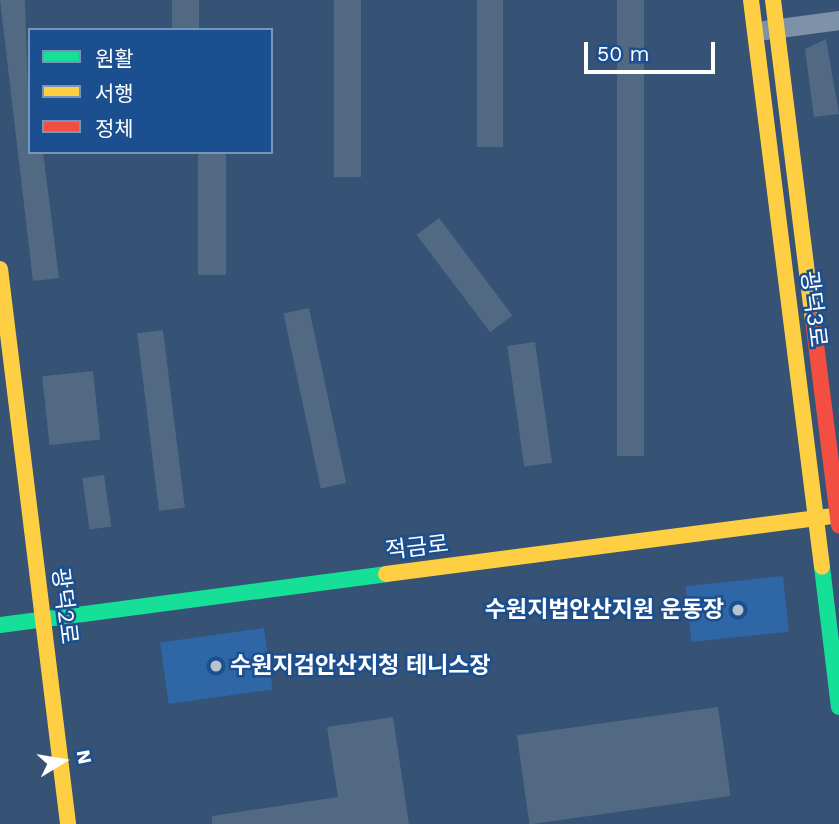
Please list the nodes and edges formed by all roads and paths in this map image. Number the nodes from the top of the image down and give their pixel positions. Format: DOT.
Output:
graph roads {
  1 [pos="751,0"];
  2 [pos="773,0"];
  3 [pos="839,20"];
  4 [pos="777,28"];
  5 [pos="755,31"];
  6 [pos="0,269"];
  7 [pos="839,515"];
  8 [pos="816,518"];
  9 [pos="839,525"];
  10 [pos="43,619"];
  11 [pos="0,625"];
  12 [pos="839,707"];
  13 [pos="68,824"];
  1 -- 5 [label="street, 광덕3로"];
  2 -- 4 [label="street, 광덕3로"];
  3 -- 4 [label="street"];
  4 -- 5 [label="street"];
  4 -- 7 [label="street, 광덕3로"];
  5 -- 8 [label="street, 광덕3로"];
  6 -- 10 [label="street, 광덕2로"];
  7 -- 8 [label="street, 적금로"];
  7 -- 9 [label="street, 광덕3로"];
  8 -- 10 [label="street, 적금로"];
  8 -- 12 [label="street, 광덕3로"];
  10 -- 11 [label="street, 적금로"];
  10 -- 13 [label="street, 광덕2로"];
}
